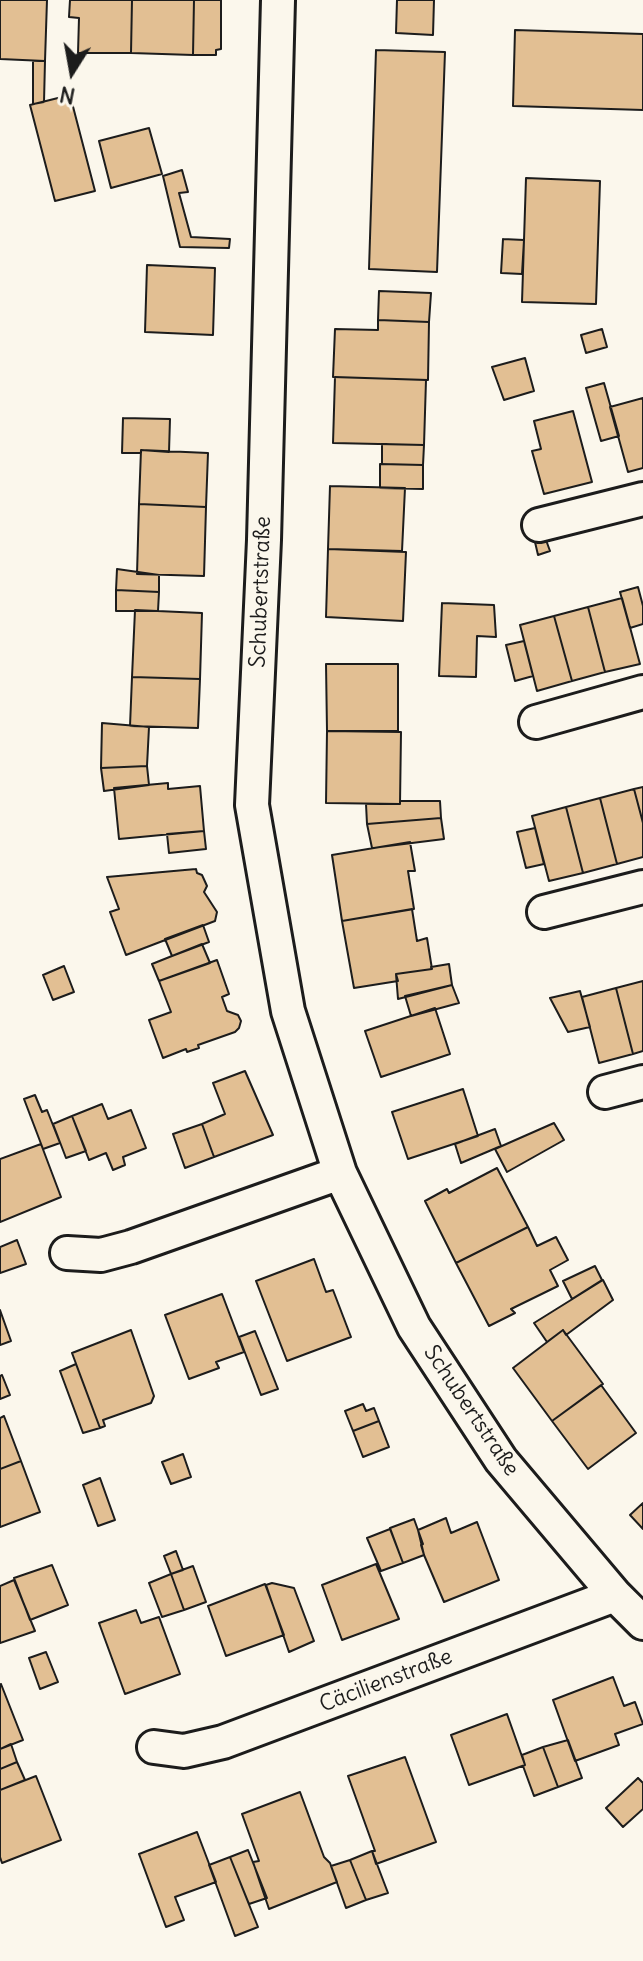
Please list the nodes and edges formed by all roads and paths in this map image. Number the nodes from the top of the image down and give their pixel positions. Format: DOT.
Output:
graph roads {
  1 [pos="278,0"];
  2 [pos="643,499"];
  3 [pos="539,525"];
  4 [pos="643,692"];
  5 [pos="536,722"];
  6 [pos="643,887"];
  7 [pos="544,912"];
  8 [pos="643,1082"];
  9 [pos="605,1092"];
  10 [pos="340,1173"];
  11 [pos="67,1253"];
  12 [pos="615,1595"];
  13 [pos="643,1623"];
  14 [pos="154,1747"];
  1 -- 10 [label="street, Schubertstraße"];
  2 -- 3 [label="street"];
  4 -- 5 [label="street"];
  6 -- 7 [label="street"];
  8 -- 9 [label="street"];
  10 -- 11 [label="street"];
  10 -- 12 [label="street, Schubertstraße"];
  12 -- 13 [label="street, Schubertstraße"];
  12 -- 14 [label="street, Cäcilienstraße"];
}
